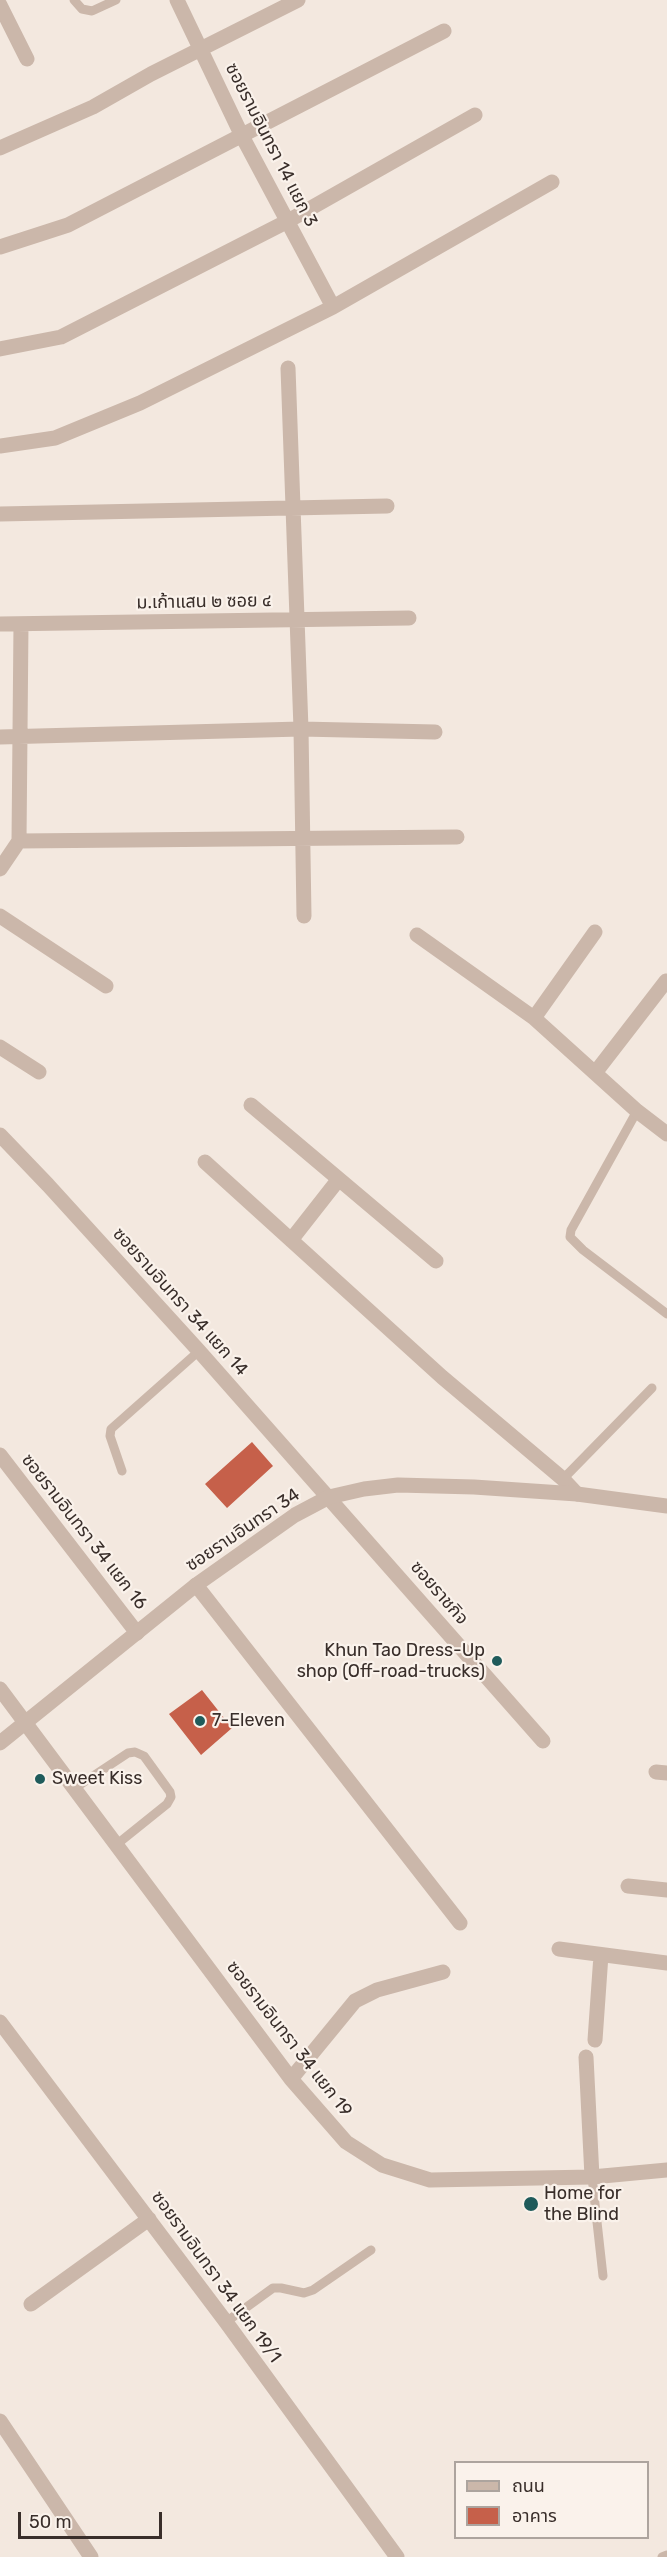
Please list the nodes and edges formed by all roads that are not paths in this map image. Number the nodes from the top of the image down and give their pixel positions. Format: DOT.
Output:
graph roads {
  1 [pos="74,0"];
  2 [pos="116,0"];
  3 [pos="177,0"];
  4 [pos="298,0"];
  5 [pos="0,5"];
  6 [pos="444,31"];
  7 [pos="200,50"];
  8 [pos="27,59"];
  9 [pos="475,116"];
  10 [pos="242,136"];
  11 [pos="0,148"];
  12 [pos="552,182"];
  13 [pos="288,222"];
  14 [pos="0,247"];
  15 [pos="333,307"];
  16 [pos="0,349"];
  17 [pos="288,368"];
  18 [pos="0,446"];
  19 [pos="387,506"];
  20 [pos="293,508"];
  21 [pos="0,514"];
  22 [pos="409,618"];
  23 [pos="296,620"];
  24 [pos="0,624"];
  25 [pos="21,624"];
  26 [pos="301,729"];
  27 [pos="435,732"];
  28 [pos="0,737"];
  29 [pos="21,737"];
  30 [pos="458,837"];
  31 [pos="303,840"];
  32 [pos="19,841"];
  33 [pos="0,869"];
  34 [pos="0,916"];
  35 [pos="304,916"];
  36 [pos="595,932"];
  37 [pos="417,935"];
  38 [pos="666,981"];
  39 [pos="106,986"];
  40 [pos="534,1018"];
  41 [pos="0,1047"];
  42 [pos="39,1072"];
  43 [pos="596,1073"];
  44 [pos="251,1105"];
  45 [pos="637,1111"];
  46 [pos="667,1134"];
  47 [pos="0,1135"];
  48 [pos="205,1162"];
  49 [pos="338,1180"];
  50 [pos="291,1240"];
  51 [pos="436,1261"];
  52 [pos="667,1314"];
  53 [pos="198,1351"];
  54 [pos="652,1388"];
  55 [pos="0,1455"];
  56 [pos="122,1471"];
  57 [pos="563,1479"];
  58 [pos="577,1494"];
  59 [pos="329,1497"];
  60 [pos="667,1506"];
  61 [pos="196,1585"];
  62 [pos="137,1633"];
  63 [pos="0,1689"];
  64 [pos="26,1722"];
  65 [pos="543,1741"];
  66 [pos="0,1743"];
  67 [pos="75,1788"];
  68 [pos="116,1845"];
  69 [pos="628,1886"];
  70 [pos="667,1890"];
  71 [pos="460,1923"];
  72 [pos="559,1949"];
  73 [pos="601,1955"];
  74 [pos="667,1963"];
  75 [pos="443,1972"];
  76 [pos="0,2022"];
  77 [pos="596,2040"];
  78 [pos="586,2057"];
  79 [pos="291,2079"];
  80 [pos="667,2170"];
  81 [pos="592,2177"];
  82 [pos="149,2219"];
  83 [pos="371,2250"];
  84 [pos="603,2276"];
  85 [pos="30,2304"];
  86 [pos="226,2322"];
  87 [pos="0,2421"];
  88 [pos="667,2555"];
  89 [pos="91,2557"];
  90 [pos="395,2557"];
  91 [pos="662,2557"];
  1 -- 2 [label="lane"];
  3 -- 7 [label="street, ซอยรามอินทรา 14 แยก 3"];
  4 -- 7 [label="street"];
  5 -- 8 [label="street"];
  6 -- 10 [label="street"];
  7 -- 10 [label="street, ซอยรามอินทรา 14 แยก 3"];
  7 -- 11 [label="street"];
  9 -- 13 [label="street"];
  10 -- 13 [label="street, ซอยรามอินทรา 14 แยก 3"];
  10 -- 14 [label="street"];
  12 -- 15 [label="street"];
  13 -- 15 [label="street, ซอยรามอินทรา 14 แยก 3"];
  13 -- 16 [label="street"];
  15 -- 18 [label="street"];
  17 -- 20 [label="street"];
  19 -- 20 [label="street"];
  20 -- 21 [label="street"];
  20 -- 23 [label="street"];
  22 -- 23 [label="street, ม.เก้าแสน ๒ ซอย ๔"];
  23 -- 25 [label="street, ม.เก้าแสน ๒ ซอย ๔"];
  23 -- 26 [label="street"];
  24 -- 25 [label="street, ม.เก้าแสน ๒ ซอย ๔"];
  25 -- 29 [label="street"];
  26 -- 27 [label="street"];
  26 -- 29 [label="street"];
  26 -- 31 [label="street"];
  28 -- 29 [label="street"];
  29 -- 32 [label="street"];
  30 -- 31 [label="street"];
  31 -- 32 [label="street"];
  31 -- 35 [label="street"];
  32 -- 33 [label="street"];
  34 -- 39 [label="street"];
  36 -- 40 [label="street"];
  37 -- 40 [label="street"];
  38 -- 43 [label="street"];
  40 -- 43 [label="street"];
  41 -- 42 [label="street"];
  43 -- 45 [label="street"];
  44 -- 49 [label="street"];
  45 -- 46 [label="street"];
  45 -- 52 [label="lane"];
  47 -- 53 [label="street, ซอยรามอินทรา 34 แยก 14"];
  48 -- 50 [label="street"];
  49 -- 50 [label="street"];
  49 -- 51 [label="street"];
  50 -- 57 [label="street"];
  53 -- 56 [label="lane"];
  53 -- 59 [label="street, ซอยรามอินทรา 34 แยก 14"];
  54 -- 57 [label="lane"];
  55 -- 62 [label="street, ซอยรามอินทรา 34 แยก 16"];
  57 -- 58 [label="street"];
  58 -- 59 [label="street, ซอยรามอินทรา 34"];
  58 -- 60 [label="street, ซอยรามอินทรา 34"];
  59 -- 61 [label="street, ซอยรามอินทรา 34"];
  59 -- 65 [label="street, ซอยราชกิจ"];
  61 -- 62 [label="street, ซอยรามอินทรา 34"];
  61 -- 71 [label="street"];
  62 -- 64 [label="street, ซอยรามอินทรา 34"];
  63 -- 64 [label="street, ซอยรามอินทรา 34 แยก 19"];
  64 -- 66 [label="street, ซอยรามอินทรา 34"];
  64 -- 67 [label="street, ซอยรามอินทรา 34 แยก 19"];
  67 -- 68 [label="street, ซอยรามอินทรา 34 แยก 19"];
  67 -- 68 [label="lane"];
  68 -- 79 [label="street, ซอยรามอินทรา 34 แยก 19"];
  69 -- 70 [label="street"];
  72 -- 73 [label="street"];
  73 -- 74 [label="street"];
  73 -- 77 [label="street"];
  75 -- 79 [label="street"];
  76 -- 82 [label="street, ซอยรามอินทรา 34 แยก 19/1"];
  78 -- 81 [label="street"];
  79 -- 81 [label="street, ซอยรามอินทรา 34 แยก 19"];
  80 -- 81 [label="street, ซอยรามอินทรา 34 แยก 19"];
  81 -- 84 [label="lane"];
  82 -- 85 [label="street"];
  82 -- 86 [label="street, ซอยรามอินทรา 34 แยก 19/1"];
  83 -- 86 [label="lane"];
  86 -- 90 [label="street, ซอยรามอินทรา 34 แยก 19/1"];
  87 -- 89 [label="street"];
  88 -- 91 [label="lane"];
}
